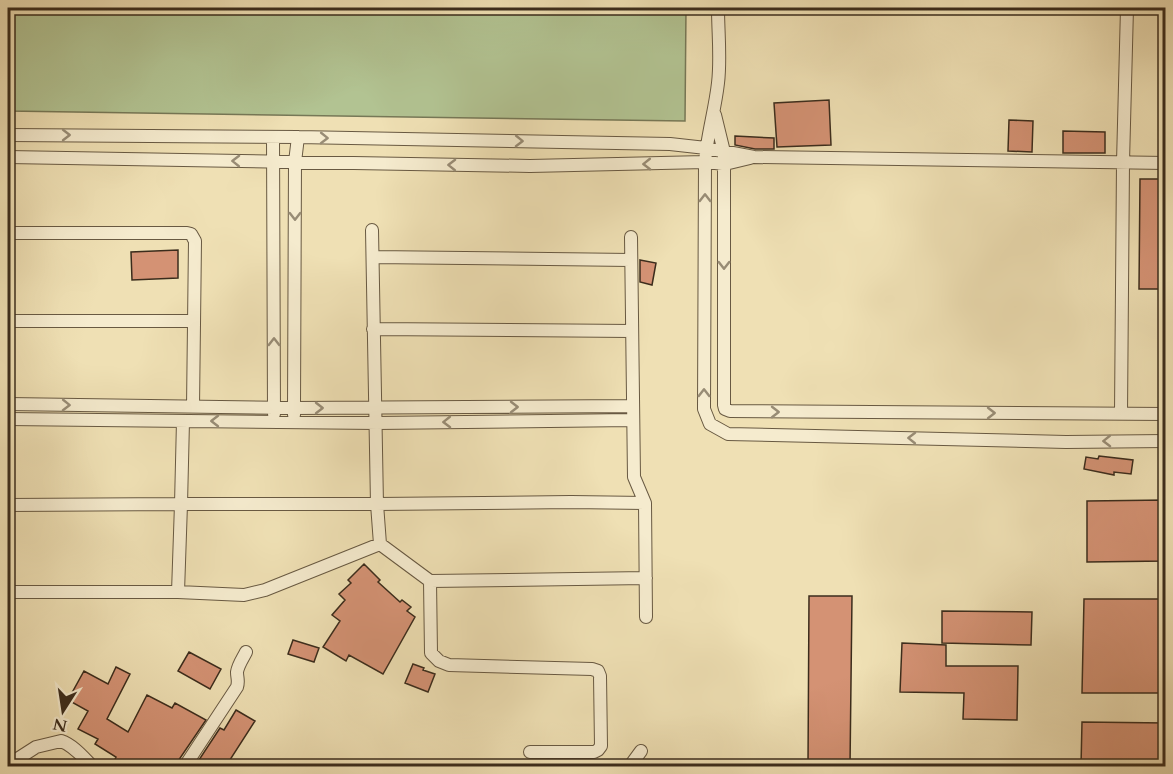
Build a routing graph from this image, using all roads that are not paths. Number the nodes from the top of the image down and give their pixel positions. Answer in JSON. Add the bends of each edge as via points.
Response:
{"nodes":[{"id":1,"x":718,"y":8,"type":"edge"},
{"id":2,"x":1127,"y":8,"type":"edge"},
{"id":3,"x":715,"y":111,"type":"junction"},
{"id":4,"x":8,"y":135,"type":"edge"},
{"id":5,"x":273,"y":137,"type":"junction"},
{"id":6,"x":298,"y":137,"type":"junction"},
{"id":7,"x":706,"y":148,"type":"junction"},
{"id":8,"x":8,"y":157,"type":"edge"},
{"id":9,"x":724,"y":158,"type":"junction"},
{"id":10,"x":273,"y":161,"type":"junction"},
{"id":11,"x":295,"y":162,"type":"junction"},
{"id":12,"x":705,"y":162,"type":"junction"},
{"id":13,"x":1123,"y":162,"type":"junction"},
{"id":14,"x":1166,"y":163,"type":"edge"},
{"id":15,"x":372,"y":230,"type":"dead end"},
{"id":16,"x":8,"y":233,"type":"edge"},
{"id":17,"x":631,"y":237,"type":"dead end"},
{"id":18,"x":374,"y":257,"type":"junction"},
{"id":19,"x":631,"y":260,"type":"junction"},
{"id":20,"x":8,"y":321,"type":"edge"},
{"id":21,"x":194,"y":321,"type":"junction"},
{"id":22,"x":373,"y":329,"type":"junction"},
{"id":23,"x":632,"y":331,"type":"junction"},
{"id":24,"x":8,"y":404,"type":"edge"},
{"id":25,"x":633,"y":406,"type":"junction"},
{"id":26,"x":193,"y":407,"type":"junction"},
{"id":27,"x":375,"y":407,"type":"junction"},
{"id":28,"x":294,"y":408,"type":"junction"},
{"id":29,"x":725,"y":409,"type":"junction"},
{"id":30,"x":1121,"y":414,"type":"junction"},
{"id":31,"x":1166,"y":414,"type":"edge"},
{"id":32,"x":274,"y":415,"type":"junction"},
{"id":33,"x":8,"y":419,"type":"edge"},
{"id":34,"x":632,"y":420,"type":"junction"},
{"id":35,"x":183,"y":421,"type":"junction"},
{"id":36,"x":293,"y":422,"type":"junction"},
{"id":37,"x":377,"y":423,"type":"junction"},
{"id":38,"x":715,"y":427,"type":"junction"},
{"id":39,"x":1166,"y":441,"type":"edge"},
{"id":40,"x":645,"y":502,"type":"junction"},
{"id":41,"x":181,"y":504,"type":"junction"},
{"id":42,"x":377,"y":504,"type":"junction"},
{"id":43,"x":8,"y":505,"type":"edge"},
{"id":44,"x":380,"y":544,"type":"junction"},
{"id":45,"x":646,"y":578,"type":"junction"},
{"id":46,"x":430,"y":581,"type":"junction"},
{"id":47,"x":8,"y":590,"type":"edge"},
{"id":48,"x":178,"y":592,"type":"junction"},
{"id":49,"x":646,"y":617,"type":"dead end"},
{"id":50,"x":246,"y":652,"type":"dead end"},
{"id":51,"x":641,"y":751,"type":"dead end"},
{"id":52,"x":530,"y":752,"type":"dead end"},
{"id":53,"x":8,"y":765,"type":"edge"},
{"id":54,"x":92,"y":766,"type":"edge"},
{"id":55,"x":185,"y":766,"type":"edge"},
{"id":56,"x":630,"y":766,"type":"edge"}],
"edges":[{"from":1,"to":3,"type":"street","via":[[719,80]]},
{"from":2,"to":13,"type":"street"},
{"from":3,"to":7,"type":"street"},
{"from":3,"to":9,"type":"street"},
{"from":4,"to":5,"type":"street","one_way":true},
{"from":5,"to":6,"type":"street"},
{"from":5,"to":10,"type":"street"},
{"from":6,"to":7,"type":"street","one_way":true},
{"from":6,"to":11,"type":"street"},
{"from":7,"to":9,"type":"street"},
{"from":7,"to":12,"type":"street"},
{"from":10,"to":8,"type":"street","one_way":true},
{"from":9,"to":12,"type":"street"},
{"from":9,"to":13,"type":"street"},
{"from":9,"to":29,"type":"street","one_way":true},
{"from":10,"to":11,"type":"street"},
{"from":32,"to":10,"type":"street","one_way":true},
{"from":12,"to":11,"type":"street","one_way":true,"via":[[530,166]]},
{"from":11,"to":28,"type":"street","one_way":true},
{"from":38,"to":12,"type":"street","one_way":true,"via":[[704,409]]},
{"from":13,"to":14,"type":"street"},
{"from":13,"to":30,"type":"street"},
{"from":15,"to":18,"type":"street"},
{"from":16,"to":21,"type":"street","via":[[192,234]]},
{"from":17,"to":19,"type":"street"},
{"from":18,"to":19,"type":"street"},
{"from":18,"to":22,"type":"street"},
{"from":19,"to":23,"type":"street"},
{"from":20,"to":21,"type":"street"},
{"from":21,"to":26,"type":"street"},
{"from":22,"to":23,"type":"street"},
{"from":22,"to":27,"type":"street"},
{"from":23,"to":25,"type":"street"},
{"from":24,"to":26,"type":"street","one_way":true},
{"from":27,"to":25,"type":"street","one_way":true},
{"from":25,"to":34,"type":"street"},
{"from":26,"to":32,"type":"street"},
{"from":28,"to":27,"type":"street","one_way":true},
{"from":27,"to":37,"type":"street"},
{"from":28,"to":32,"type":"street"},
{"from":28,"to":36,"type":"street"},
{"from":29,"to":30,"type":"street","one_way":true},
{"from":29,"to":38,"type":"street"},
{"from":30,"to":31,"type":"street"},
{"from":32,"to":35,"type":"street","one_way":true},
{"from":32,"to":36,"type":"street"},
{"from":33,"to":35,"type":"street"},
{"from":34,"to":37,"type":"street","one_way":true},
{"from":34,"to":40,"type":"street","via":[[634,477]]},
{"from":35,"to":41,"type":"street"},
{"from":36,"to":37,"type":"street"},
{"from":37,"to":42,"type":"street"},
{"from":39,"to":38,"type":"street","one_way":true,"via":[[728,434]]},
{"from":40,"to":42,"type":"street"},
{"from":40,"to":45,"type":"street"},
{"from":41,"to":42,"type":"street"},
{"from":41,"to":43,"type":"street"},
{"from":41,"to":48,"type":"street"},
{"from":42,"to":44,"type":"street"},
{"from":44,"to":46,"type":"street"},
{"from":44,"to":48,"type":"street","via":[[265,590],[244,594]]},
{"from":45,"to":46,"type":"street"},
{"from":45,"to":49,"type":"street"},
{"from":46,"to":52,"type":"street","via":[[431,653],[439,662],[598,671],[598,750]]},
{"from":47,"to":48,"type":"street"},
{"from":50,"to":55,"type":"street","via":[[238,668],[237,687]]},
{"from":51,"to":56,"type":"street"},
{"from":53,"to":54,"type":"street","via":[[36,747],[61,741]]}]}
